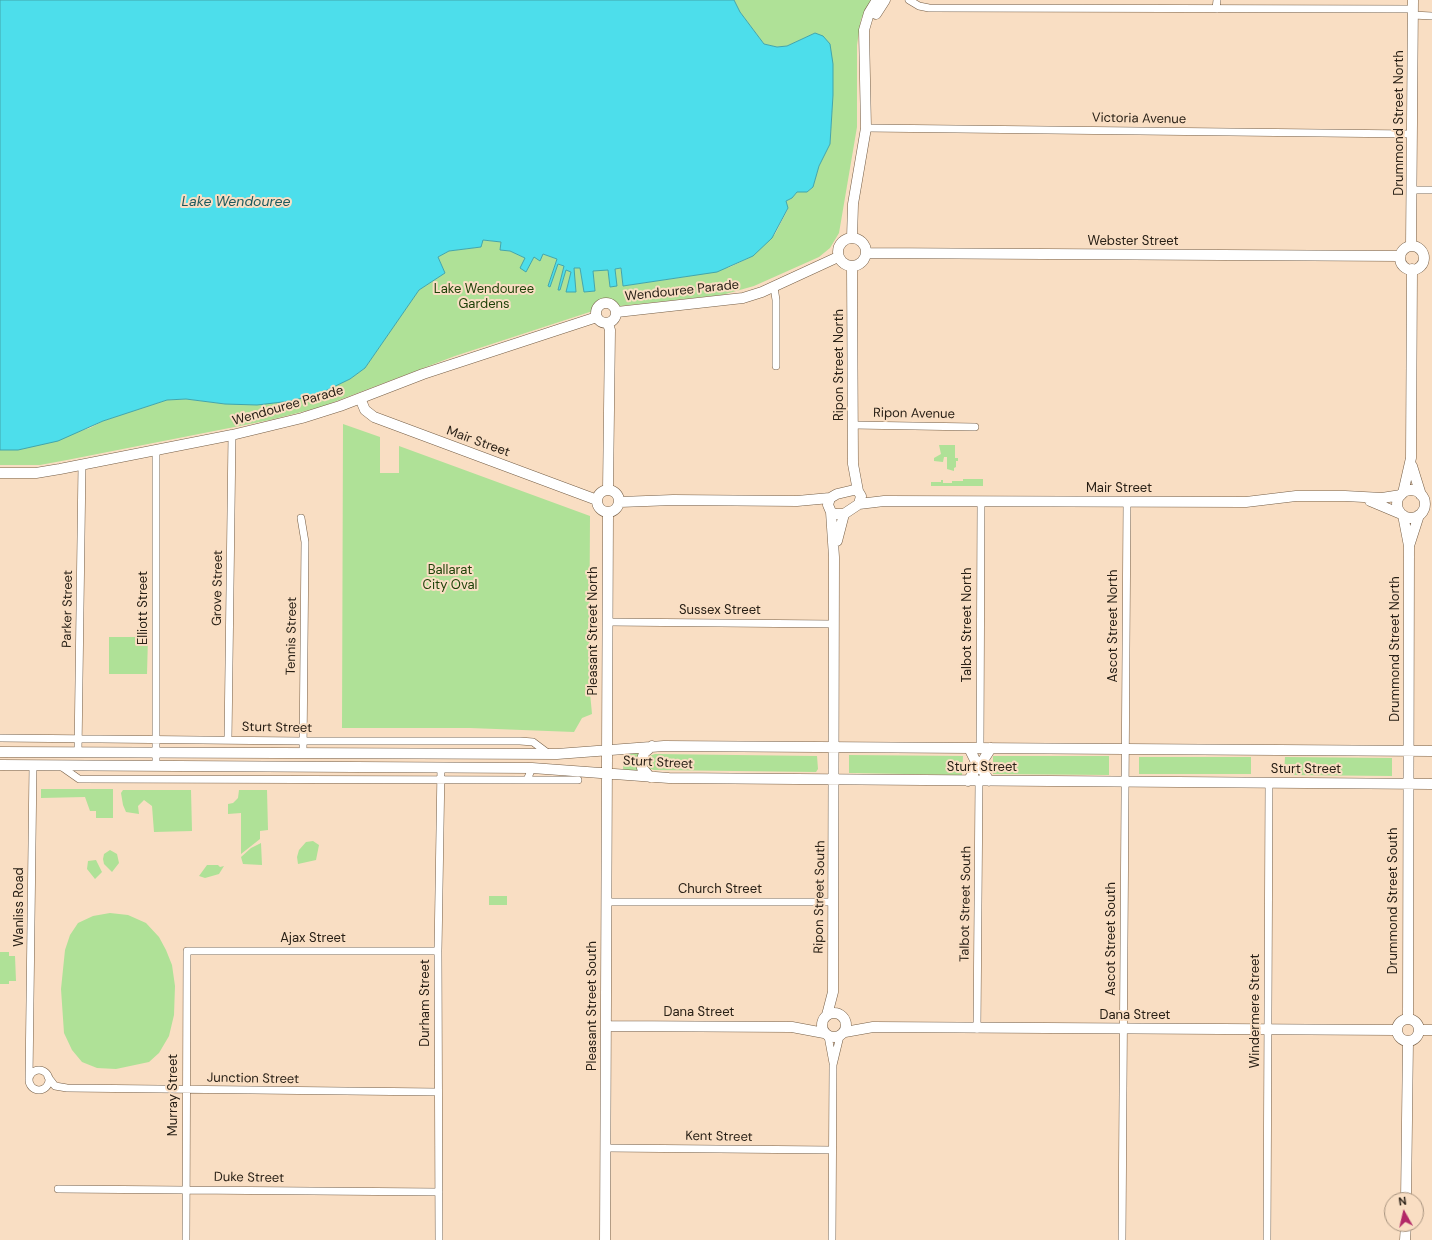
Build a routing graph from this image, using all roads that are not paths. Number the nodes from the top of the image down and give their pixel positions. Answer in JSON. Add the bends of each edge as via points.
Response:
{"nodes":[{"id":1,"x":876,"y":0,"type":"edge"},
{"id":2,"x":885,"y":0,"type":"edge"},
{"id":3,"x":909,"y":0,"type":"edge"},
{"id":4,"x":917,"y":0,"type":"edge"},
{"id":5,"x":1217,"y":0,"type":"edge"},
{"id":6,"x":1289,"y":0,"type":"edge"},
{"id":7,"x":1360,"y":0,"type":"edge"},
{"id":8,"x":929,"y":8,"type":"junction"},
{"id":9,"x":1289,"y":8,"type":"junction"},
{"id":10,"x":1413,"y":8,"type":"edge"},
{"id":11,"x":1216,"y":9,"type":"junction"},
{"id":12,"x":1360,"y":9,"type":"junction"},
{"id":13,"x":1432,"y":16,"type":"edge"},
{"id":14,"x":866,"y":48,"type":"junction"},
{"id":15,"x":866,"y":128,"type":"junction"},
{"id":16,"x":1412,"y":134,"type":"junction"},
{"id":17,"x":1412,"y":190,"type":"junction"},
{"id":18,"x":1432,"y":190,"type":"edge"},
{"id":19,"x":852,"y":238,"type":"junction"},
{"id":20,"x":1411,"y":246,"type":"junction"},
{"id":21,"x":866,"y":253,"type":"junction"},
{"id":22,"x":1400,"y":256,"type":"junction"},
{"id":23,"x":1428,"y":256,"type":"edge"},
{"id":24,"x":838,"y":257,"type":"junction"},
{"id":25,"x":852,"y":266,"type":"junction"},
{"id":26,"x":1412,"y":269,"type":"junction"},
{"id":27,"x":774,"y":287,"type":"junction"},
{"id":28,"x":617,"y":312,"type":"junction"},
{"id":29,"x":597,"y":317,"type":"junction"},
{"id":30,"x":608,"y":324,"type":"junction"},
{"id":31,"x":776,"y":366,"type":"dead end"},
{"id":32,"x":360,"y":398,"type":"junction"},
{"id":33,"x":853,"y":425,"type":"junction"},
{"id":34,"x":975,"y":427,"type":"dead end"},
{"id":35,"x":232,"y":435,"type":"junction"},
{"id":36,"x":156,"y":450,"type":"junction"},
{"id":37,"x":1411,"y":458,"type":"junction"},
{"id":38,"x":853,"y":464,"type":"junction"},
{"id":39,"x":82,"y":465,"type":"junction"},
{"id":40,"x":0,"y":473,"type":"edge"},
{"id":41,"x":608,"y":490,"type":"junction"},
{"id":42,"x":847,"y":491,"type":"junction"},
{"id":43,"x":859,"y":492,"type":"junction"},
{"id":44,"x":1402,"y":494,"type":"junction"},
{"id":45,"x":1353,"y":496,"type":"junction"},
{"id":46,"x":1425,"y":497,"type":"edge"},
{"id":47,"x":830,"y":498,"type":"junction"},
{"id":48,"x":597,"y":500,"type":"junction"},
{"id":49,"x":797,"y":501,"type":"junction"},
{"id":50,"x":884,"y":501,"type":"junction"},
{"id":51,"x":620,"y":502,"type":"junction"},
{"id":52,"x":981,"y":502,"type":"junction"},
{"id":53,"x":1127,"y":502,"type":"junction"},
{"id":54,"x":859,"y":504,"type":"junction"},
{"id":55,"x":830,"y":510,"type":"junction"},
{"id":56,"x":1432,"y":510,"type":"edge"},
{"id":57,"x":608,"y":513,"type":"junction"},
{"id":58,"x":844,"y":514,"type":"junction"},
{"id":59,"x":1402,"y":514,"type":"junction"},
{"id":60,"x":1420,"y":514,"type":"junction"},
{"id":61,"x":301,"y":518,"type":"dead end"},
{"id":62,"x":1409,"y":546,"type":"junction"},
{"id":63,"x":834,"y":557,"type":"junction"},
{"id":64,"x":607,"y":622,"type":"junction"},
{"id":65,"x":833,"y":624,"type":"junction"},
{"id":66,"x":0,"y":738,"type":"edge"},
{"id":67,"x":78,"y":739,"type":"junction"},
{"id":68,"x":156,"y":739,"type":"junction"},
{"id":69,"x":228,"y":740,"type":"junction"},
{"id":70,"x":302,"y":741,"type":"junction"},
{"id":71,"x":652,"y":746,"type":"junction"},
{"id":72,"x":833,"y":747,"type":"junction"},
{"id":73,"x":974,"y":748,"type":"junction"},
{"id":74,"x":991,"y":748,"type":"junction"},
{"id":75,"x":1125,"y":749,"type":"junction"},
{"id":76,"x":607,"y":750,"type":"junction"},
{"id":77,"x":1408,"y":751,"type":"junction"},
{"id":78,"x":1432,"y":751,"type":"edge"},
{"id":79,"x":0,"y":752,"type":"edge"},
{"id":80,"x":78,"y":752,"type":"junction"},
{"id":81,"x":156,"y":753,"type":"junction"},
{"id":82,"x":303,"y":754,"type":"junction"},
{"id":83,"x":550,"y":754,"type":"junction"},
{"id":84,"x":33,"y":765,"type":"junction"},
{"id":85,"x":59,"y":765,"type":"junction"},
{"id":86,"x":2,"y":766,"type":"edge"},
{"id":87,"x":156,"y":766,"type":"junction"},
{"id":88,"x":441,"y":767,"type":"junction"},
{"id":89,"x":532,"y":768,"type":"junction"},
{"id":90,"x":607,"y":773,"type":"junction"},
{"id":91,"x":650,"y":778,"type":"junction"},
{"id":92,"x":833,"y":779,"type":"junction"},
{"id":93,"x":441,"y":780,"type":"junction"},
{"id":94,"x":527,"y":780,"type":"junction"},
{"id":95,"x":578,"y":780,"type":"dead end"},
{"id":96,"x":968,"y":781,"type":"junction"},
{"id":97,"x":984,"y":781,"type":"junction"},
{"id":98,"x":1125,"y":782,"type":"junction"},
{"id":99,"x":1269,"y":782,"type":"junction"},
{"id":100,"x":1408,"y":783,"type":"junction"},
{"id":101,"x":1432,"y":784,"type":"edge"},
{"id":102,"x":606,"y":902,"type":"junction"},
{"id":103,"x":833,"y":902,"type":"junction"},
{"id":104,"x":187,"y":951,"type":"joint"},
{"id":105,"x":438,"y":951,"type":"junction"},
{"id":106,"x":833,"y":992,"type":"junction"},
{"id":107,"x":825,"y":1018,"type":"junction"},
{"id":108,"x":843,"y":1018,"type":"junction"},
{"id":109,"x":1408,"y":1018,"type":"junction"},
{"id":110,"x":606,"y":1026,"type":"junction"},
{"id":111,"x":792,"y":1027,"type":"junction"},
{"id":112,"x":873,"y":1027,"type":"junction"},
{"id":113,"x":978,"y":1028,"type":"junction"},
{"id":114,"x":1124,"y":1029,"type":"junction"},
{"id":115,"x":1268,"y":1030,"type":"junction"},
{"id":116,"x":1396,"y":1030,"type":"junction"},
{"id":117,"x":1420,"y":1030,"type":"junction"},
{"id":118,"x":1432,"y":1030,"type":"edge"},
{"id":119,"x":826,"y":1034,"type":"junction"},
{"id":120,"x":843,"y":1034,"type":"junction"},
{"id":121,"x":1408,"y":1041,"type":"junction"},
{"id":122,"x":30,"y":1050,"type":"junction"},
{"id":123,"x":833,"y":1065,"type":"junction"},
{"id":124,"x":46,"y":1074,"type":"junction"},
{"id":125,"x":29,"y":1079,"type":"junction"},
{"id":126,"x":68,"y":1088,"type":"junction"},
{"id":127,"x":41,"y":1089,"type":"junction"},
{"id":128,"x":186,"y":1089,"type":"junction"},
{"id":129,"x":438,"y":1092,"type":"junction"},
{"id":130,"x":605,"y":1148,"type":"junction"},
{"id":131,"x":832,"y":1150,"type":"junction"},
{"id":132,"x":58,"y":1189,"type":"dead end"},
{"id":133,"x":186,"y":1189,"type":"junction"},
{"id":134,"x":439,"y":1192,"type":"junction"},
{"id":135,"x":1406,"y":1192,"type":"edge"},
{"id":136,"x":186,"y":1240,"type":"edge"},
{"id":137,"x":439,"y":1240,"type":"edge"},
{"id":138,"x":605,"y":1240,"type":"edge"},
{"id":139,"x":832,"y":1240,"type":"edge"},
{"id":140,"x":1122,"y":1240,"type":"edge"},
{"id":141,"x":1267,"y":1240,"type":"edge"}],
"edges":[{"from":1,"to":14,"type":"street","via":[[865,25]]},
{"from":2,"to":14,"type":"street","via":[[875,16]]},
{"from":3,"to":8,"type":"street"},
{"from":4,"to":8,"type":"street"},
{"from":5,"to":11,"type":"street"},
{"from":6,"to":9,"type":"street"},
{"from":7,"to":12,"type":"street"},
{"from":8,"to":11,"type":"street"},
{"from":9,"to":11,"type":"street"},
{"from":9,"to":12,"type":"street"},
{"from":10,"to":12,"type":"street"},
{"from":10,"to":13,"type":"street"},
{"from":10,"to":16,"type":"street","name":"Drummond Street North"},
{"from":14,"to":15,"type":"street"},
{"from":15,"to":16,"type":"street","name":"Victoria Avenue"},
{"from":15,"to":19,"type":"street","via":[[853,204]]},
{"from":16,"to":17,"type":"street","name":"Drummond Street North"},
{"from":17,"to":18,"type":"street"},
{"from":17,"to":20,"type":"street","name":"Drummond Street North"},
{"from":19,"to":21,"type":"street","via":[[864,244]]},
{"from":19,"to":24,"type":"street","via":[[840,245]]},
{"from":20,"to":22,"type":"street","via":[[1404,249]]},
{"from":20,"to":23,"type":"street"},
{"from":21,"to":22,"type":"street","name":"Webster Street"},
{"from":21,"to":25,"type":"street","via":[[860,263]]},
{"from":22,"to":26,"type":"street","via":[[1402,264]]},
{"from":23,"to":26,"type":"street"},
{"from":24,"to":25,"type":"street","via":[[844,264]]},
{"from":24,"to":27,"type":"street","name":"Wendouree Parade"},
{"from":25,"to":33,"type":"street","name":"Ripon Street North"},
{"from":26,"to":37,"type":"street","name":"Drummond Street North"},
{"from":27,"to":28,"type":"street","name":"Wendouree Parade","via":[[737,300]]},
{"from":27,"to":31,"type":"street"},
{"from":28,"to":29,"type":"street","via":[[610,304],[604,303],[596,310]]},
{"from":28,"to":30,"type":"street","via":[[615,320]]},
{"from":29,"to":30,"type":"street","via":[[601,322]]},
{"from":29,"to":32,"type":"street","name":"Wendouree Parade","via":[[422,374]]},
{"from":30,"to":41,"type":"street"},
{"from":32,"to":35,"type":"street","name":"Wendouree Parade","via":[[302,418]]},
{"from":32,"to":48,"type":"street","name":"Mair Street","via":[[365,410],[374,417]]},
{"from":33,"to":34,"type":"street","name":"Ripon Avenue"},
{"from":33,"to":38,"type":"street","name":"Ripon Street North"},
{"from":35,"to":36,"type":"street","name":"Wendouree Parade"},
{"from":35,"to":69,"type":"street","name":"Grove Street"},
{"from":36,"to":39,"type":"street","name":"Wendouree Parade"},
{"from":36,"to":68,"type":"street","name":"Elliott Street"},
{"from":37,"to":44,"type":"street","name":"Drummond Street North"},
{"from":37,"to":46,"type":"street","name":"Drummond Street North","via":[[1414,476]]},
{"from":38,"to":42,"type":"street","name":"Ripon Street North"},
{"from":38,"to":43,"type":"street","name":"Ripon Street North"},
{"from":39,"to":40,"type":"street","name":"Wendouree Parade","via":[[36,473]]},
{"from":39,"to":67,"type":"street","name":"Parker Street"},
{"from":41,"to":48,"type":"street","via":[[600,493]]},
{"from":41,"to":51,"type":"street","via":[[617,494]]},
{"from":42,"to":43,"type":"street"},
{"from":42,"to":47,"type":"street"},
{"from":43,"to":50,"type":"street","name":"Mair Street"},
{"from":43,"to":54,"type":"street"},
{"from":44,"to":45,"type":"street","name":"Mair Street","via":[[1382,498]]},
{"from":44,"to":46,"type":"street","via":[[1413,491]]},
{"from":44,"to":59,"type":"street","name":"Drummond Street North","via":[[1398,504]]},
{"from":45,"to":53,"type":"street","name":"Mair Street","via":[[1296,496],[1246,502]]},
{"from":45,"to":59,"type":"street","name":"Mair Street"},
{"from":46,"to":60,"type":"street","name":"Drummond Street North","via":[[1425,505]]},
{"from":47,"to":49,"type":"street"},
{"from":47,"to":55,"type":"street"},
{"from":48,"to":57,"type":"street","via":[[599,509]]},
{"from":49,"to":51,"type":"street"},
{"from":49,"to":55,"type":"street"},
{"from":50,"to":52,"type":"street","name":"Mair Street"},
{"from":50,"to":54,"type":"street","name":"Mair Street"},
{"from":51,"to":57,"type":"street","via":[[617,509]]},
{"from":52,"to":53,"type":"street","name":"Mair Street"},
{"from":52,"to":73,"type":"street","name":"Talbot Street North"},
{"from":53,"to":75,"type":"street","name":"Ascot Street North"},
{"from":54,"to":58,"type":"street"},
{"from":55,"to":58,"type":"street","via":[[835,514]]},
{"from":55,"to":63,"type":"street"},
{"from":56,"to":60,"type":"street"},
{"from":57,"to":64,"type":"street","name":"Pleasant Street North"},
{"from":58,"to":63,"type":"street"},
{"from":59,"to":60,"type":"street","via":[[1411,518]]},
{"from":59,"to":62,"type":"street","name":"Drummond Street North"},
{"from":60,"to":62,"type":"street","name":"Drummond Street North"},
{"from":61,"to":70,"type":"street","name":"Tennis Street","via":[[305,542]]},
{"from":62,"to":77,"type":"street","name":"Drummond Street North"},
{"from":63,"to":65,"type":"street"},
{"from":64,"to":65,"type":"street","name":"Sussex Street"},
{"from":64,"to":76,"type":"street","name":"Pleasant Street North"},
{"from":65,"to":72,"type":"street"},
{"from":66,"to":67,"type":"street","name":"Sturt Street"},
{"from":67,"to":68,"type":"street","name":"Sturt Street"},
{"from":67,"to":80,"type":"street","name":"Parker Street"},
{"from":68,"to":69,"type":"street","name":"Sturt Street"},
{"from":68,"to":81,"type":"street","name":"Elliott Street"},
{"from":69,"to":70,"type":"street","name":"Sturt Street"},
{"from":70,"to":82,"type":"street","name":"Tennis Street"},
{"from":70,"to":83,"type":"street","name":"Sturt Street","via":[[520,741],[534,742]]},
{"from":71,"to":72,"type":"street","name":"Sturt Street"},
{"from":71,"to":76,"type":"street","name":"Sturt Street"},
{"from":71,"to":91,"type":"street","via":[[644,753],[641,762],[642,768]]},
{"from":72,"to":73,"type":"street","name":"Sturt Street"},
{"from":72,"to":92,"type":"street","name":"Ripon Street South"},
{"from":73,"to":74,"type":"street","name":"Sturt Street"},
{"from":73,"to":96,"type":"street","via":[[976,769]]},
{"from":74,"to":75,"type":"street","name":"Sturt Street"},
{"from":74,"to":97,"type":"street","via":[[982,762]]},
{"from":75,"to":77,"type":"street","name":"Sturt Street"},
{"from":75,"to":98,"type":"street","name":"Ascot Street North"},
{"from":76,"to":83,"type":"street","name":"Sturt Street"},
{"from":76,"to":90,"type":"street","name":"Pleasant Street North"},
{"from":77,"to":78,"type":"street","name":"Sturt Street"},
{"from":77,"to":100,"type":"street","name":"Drummond Street North"},
{"from":79,"to":80,"type":"street","name":"Sturt Street"},
{"from":80,"to":81,"type":"street","name":"Sturt Street"},
{"from":81,"to":82,"type":"street","name":"Sturt Street"},
{"from":81,"to":87,"type":"street","name":"Elliott Street"},
{"from":82,"to":83,"type":"street","name":"Sturt Street"},
{"from":84,"to":85,"type":"street","name":"Sturt Street"},
{"from":84,"to":86,"type":"street","name":"Sturt Street"},
{"from":84,"to":122,"type":"street","name":"Wanliss Road"},
{"from":85,"to":87,"type":"street","name":"Sturt Street"},
{"from":85,"to":93,"type":"street","via":[[79,779]]},
{"from":87,"to":88,"type":"street","name":"Sturt Street"},
{"from":88,"to":89,"type":"street","name":"Sturt Street"},
{"from":88,"to":93,"type":"street","name":"Durham Street"},
{"from":89,"to":90,"type":"street","name":"Sturt Street"},
{"from":89,"to":94,"type":"street"},
{"from":90,"to":91,"type":"street","name":"Sturt Street"},
{"from":90,"to":102,"type":"street","name":"Pleasant Street South"},
{"from":91,"to":92,"type":"street","name":"Sturt Street"},
{"from":92,"to":96,"type":"street","name":"Sturt Street"},
{"from":92,"to":103,"type":"street","name":"Ripon Street South"},
{"from":93,"to":94,"type":"street"},
{"from":93,"to":105,"type":"street","name":"Durham Street"},
{"from":94,"to":95,"type":"street"},
{"from":96,"to":97,"type":"street","name":"Sturt Street"},
{"from":97,"to":98,"type":"street","name":"Sturt Street"},
{"from":97,"to":113,"type":"street","name":"Talbot Street South"},
{"from":98,"to":99,"type":"street","name":"Sturt Street"},
{"from":98,"to":114,"type":"street","name":"Ascot Street South"},
{"from":99,"to":100,"type":"street","name":"Sturt Street"},
{"from":99,"to":115,"type":"street","name":"Windermere Street"},
{"from":100,"to":101,"type":"street","name":"Sturt Street"},
{"from":100,"to":109,"type":"street","name":"Drummond Street South"},
{"from":102,"to":103,"type":"street","name":"Church Street"},
{"from":102,"to":110,"type":"street","name":"Pleasant Street South"},
{"from":103,"to":106,"type":"street","name":"Ripon Street South"},
{"from":104,"to":105,"type":"street","name":"Ajax Street"},
{"from":104,"to":128,"type":"street","name":"Murray Street"},
{"from":105,"to":129,"type":"street","name":"Durham Street"},
{"from":106,"to":107,"type":"street","name":"Ripon Street South"},
{"from":106,"to":108,"type":"street"},
{"from":107,"to":108,"type":"street","via":[[834,1013]]},
{"from":107,"to":111,"type":"street","name":"Dana Street"},
{"from":107,"to":119,"type":"street","via":[[822,1027]]},
{"from":108,"to":112,"type":"street","name":"Dana Street"},
{"from":108,"to":120,"type":"street","via":[[847,1026]]},
{"from":109,"to":116,"type":"street","via":[[1400,1022]]},
{"from":109,"to":117,"type":"street","via":[[1415,1020]]},
{"from":110,"to":111,"type":"street","name":"Dana Street"},
{"from":110,"to":130,"type":"street","name":"Pleasant Street South"},
{"from":111,"to":119,"type":"street","name":"Dana Street"},
{"from":112,"to":113,"type":"street","name":"Dana Street"},
{"from":112,"to":120,"type":"street","name":"Dana Street"},
{"from":113,"to":114,"type":"street","name":"Dana Street"},
{"from":114,"to":115,"type":"street","name":"Dana Street"},
{"from":114,"to":140,"type":"street","name":"Ascot Street South"},
{"from":115,"to":116,"type":"street","name":"Dana Street"},
{"from":115,"to":141,"type":"street","name":"Windermere Street"},
{"from":116,"to":121,"type":"street","via":[[1400,1038]]},
{"from":117,"to":118,"type":"street"},
{"from":117,"to":121,"type":"street","via":[[1417,1037]]},
{"from":119,"to":120,"type":"street","via":[[834,1038]]},
{"from":119,"to":123,"type":"street"},
{"from":120,"to":123,"type":"street"},
{"from":121,"to":135,"type":"street"},
{"from":122,"to":124,"type":"street","name":"Wanliss Road","via":[[33,1062]]},
{"from":122,"to":125,"type":"street","name":"Wanliss Road"},
{"from":123,"to":131,"type":"street"},
{"from":124,"to":125,"type":"street","via":[[35,1071]]},
{"from":124,"to":126,"type":"street","name":"Junction Street","via":[[55,1086]]},
{"from":124,"to":127,"type":"street","via":[[47,1085]]},
{"from":125,"to":127,"type":"street","via":[[32,1087]]},
{"from":126,"to":127,"type":"street","name":"Junction Street"},
{"from":126,"to":128,"type":"street","name":"Junction Street"},
{"from":128,"to":129,"type":"street","name":"Junction Street"},
{"from":128,"to":133,"type":"street","name":"Murray Street"},
{"from":129,"to":134,"type":"street","name":"Durham Street"},
{"from":130,"to":131,"type":"street","name":"Kent Street"},
{"from":130,"to":138,"type":"street","name":"Pleasant Street South"},
{"from":131,"to":139,"type":"street"},
{"from":132,"to":133,"type":"street","name":"Duke Street"},
{"from":133,"to":134,"type":"street","name":"Duke Street"},
{"from":133,"to":136,"type":"street","name":"Murray Street"},
{"from":134,"to":137,"type":"street","name":"Durham Street"}]}
